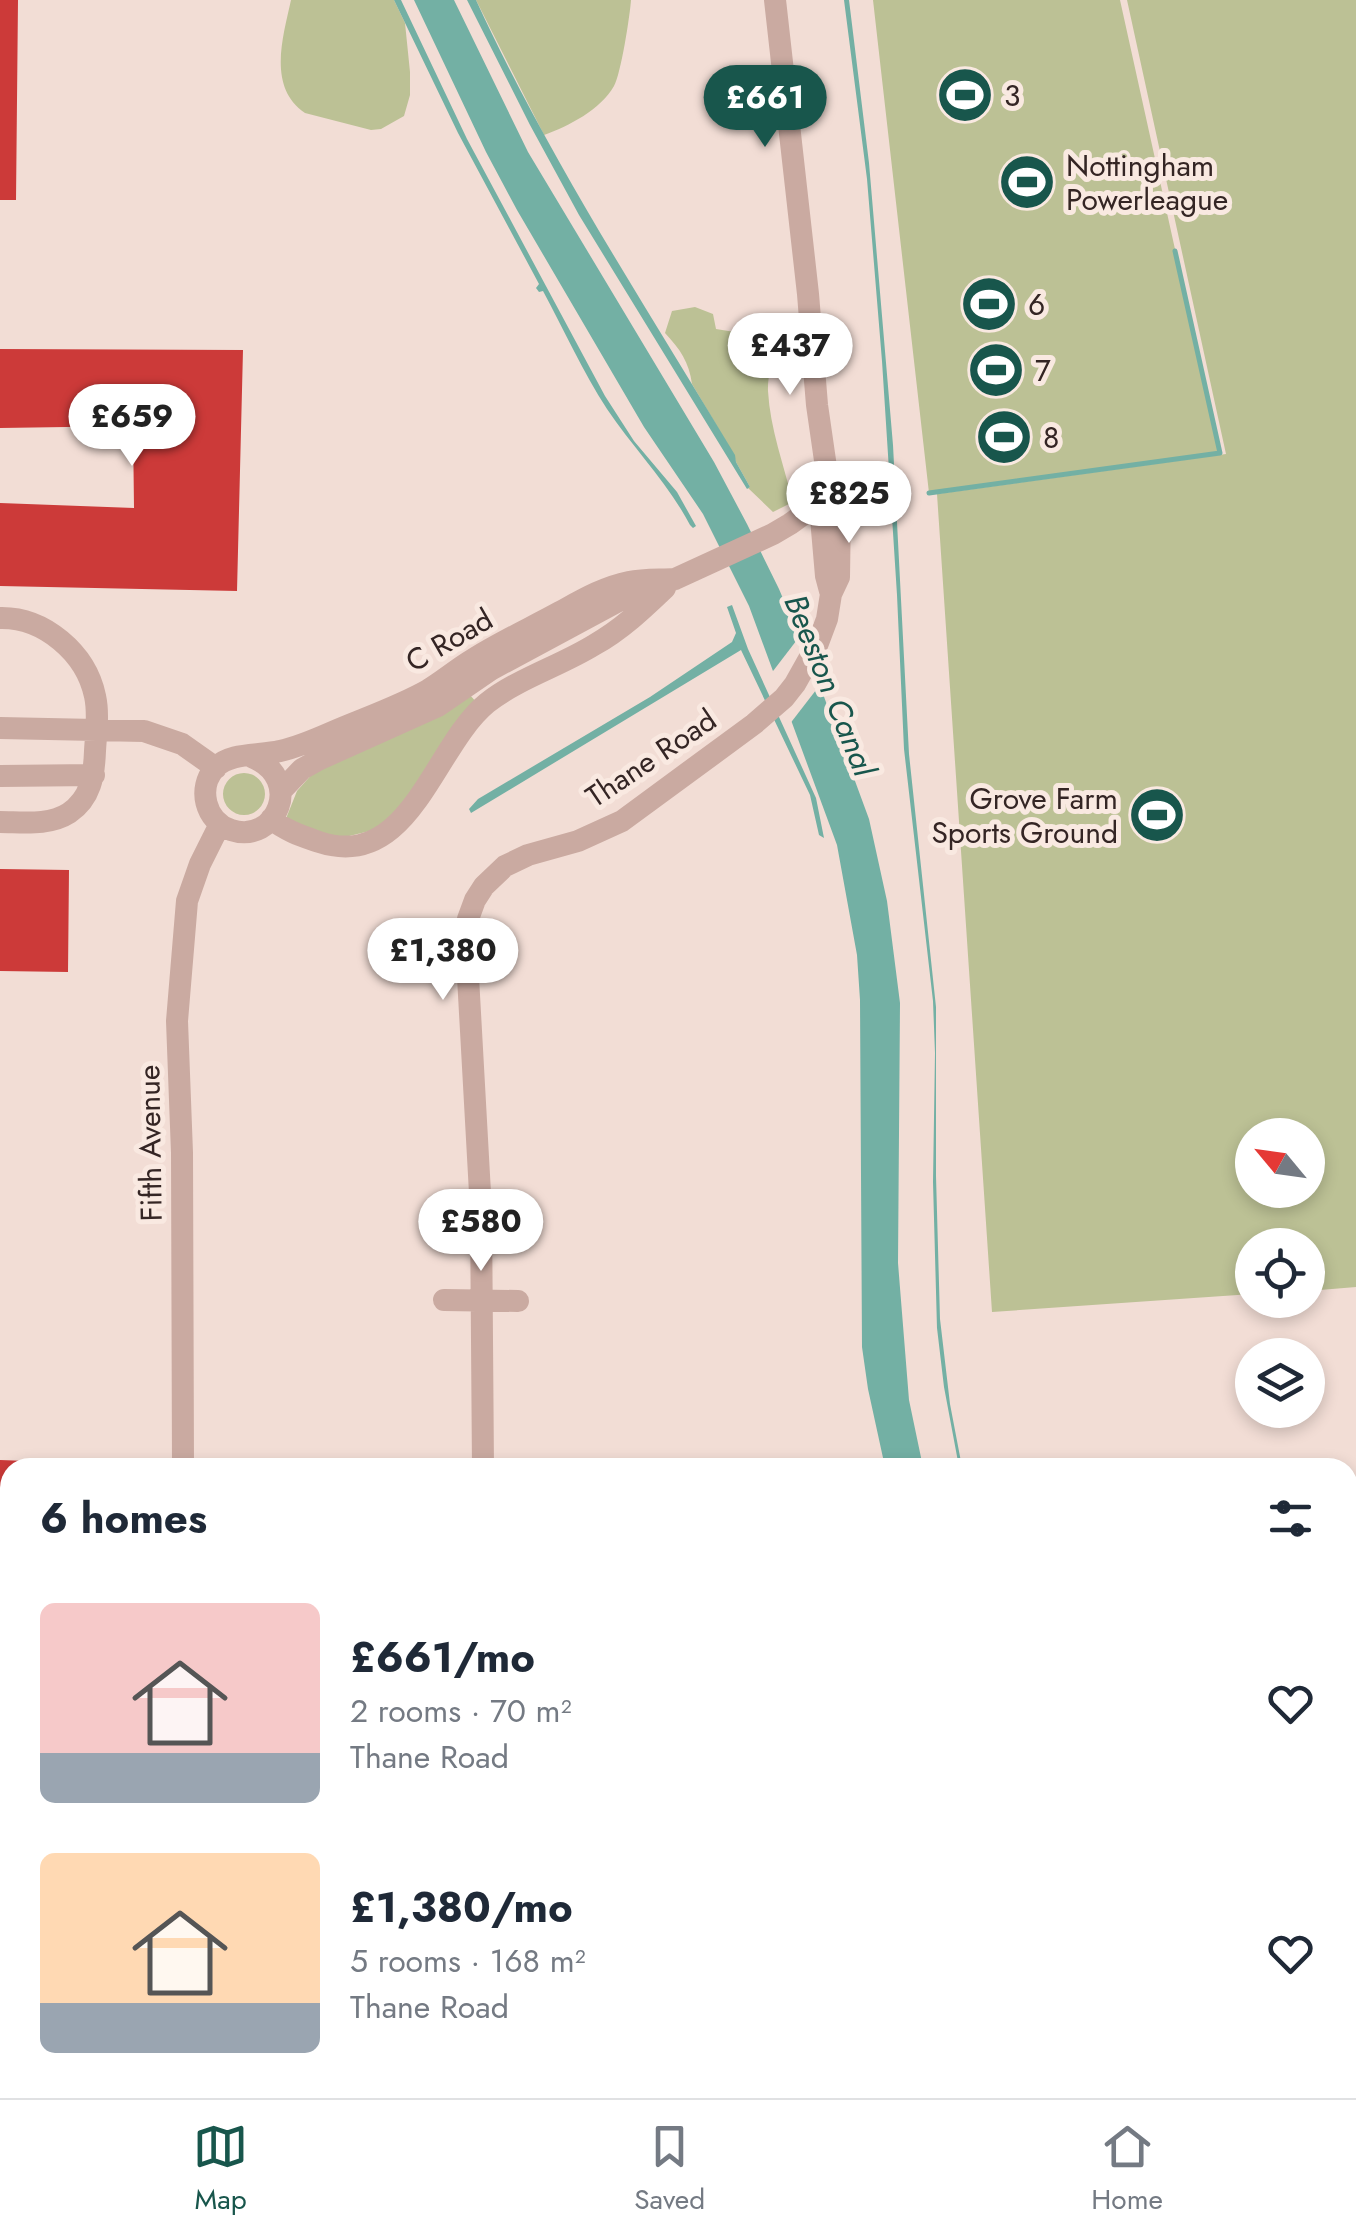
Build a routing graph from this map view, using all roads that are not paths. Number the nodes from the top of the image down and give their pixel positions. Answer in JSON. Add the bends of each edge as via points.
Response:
{"nodes":[{"id":1,"x":775,"y":0,"type":"edge"},
{"id":2,"x":830,"y":495,"type":"junction"},
{"id":3,"x":675,"y":579,"type":"junction"},
{"id":4,"x":0,"y":618,"type":"edge"},
{"id":5,"x":492,"y":669,"type":"junction"},
{"id":6,"x":482,"y":708,"type":"junction"},
{"id":7,"x":0,"y":728,"type":"edge"},
{"id":8,"x":96,"y":730,"type":"junction"},
{"id":9,"x":252,"y":757,"type":"junction"},
{"id":10,"x":216,"y":768,"type":"junction"},
{"id":11,"x":94,"y":775,"type":"junction"},
{"id":12,"x":0,"y":776,"type":"edge"},
{"id":13,"x":281,"y":790,"type":"junction"},
{"id":14,"x":272,"y":819,"type":"junction"},
{"id":15,"x":0,"y":822,"type":"edge"},
{"id":16,"x":220,"y":824,"type":"junction"},
{"id":17,"x":444,"y":1300,"type":"dead end"},
{"id":18,"x":482,"y":1300,"type":"junction"},
{"id":19,"x":518,"y":1300,"type":"dead end"},
{"id":20,"x":182,"y":1458,"type":"edge"},
{"id":21,"x":483,"y":1458,"type":"edge"}],
"edges":[{"from":1,"to":2,"type":"street","name":"Thane Road"},
{"from":2,"to":3,"type":"street","name":"C Road","via":[[773,534]]},
{"from":2,"to":18,"type":"street","name":"Thane Road","via":[[820,518],[831,594],[826,619],[813,655],[784,698],[622,820],[504,866],[475,900],[466,941]]},
{"from":3,"to":5,"type":"street","name":"C Road","via":[[624,598]]},
{"from":3,"to":6,"type":"street","name":"C Road","via":[[596,644]]},
{"from":3,"to":9,"type":"street","name":"C Road","via":[[630,582],[587,597],[427,690],[311,742]]},
{"from":4,"to":8,"type":"street","via":[[40,626],[77,658],[96,697]]},
{"from":5,"to":6,"type":"street","name":"C Road"},
{"from":5,"to":13,"type":"street","name":"C Road","via":[[438,706],[311,764]]},
{"from":6,"to":14,"type":"street","name":"C Road","via":[[404,818],[375,840],[328,844]]},
{"from":7,"to":8,"type":"street"},
{"from":8,"to":10,"type":"street","via":[[156,734]]},
{"from":8,"to":11,"type":"street"},
{"from":9,"to":10,"type":"street","name":"C Road"},
{"from":9,"to":13,"type":"street","via":[[272,770]]},
{"from":10,"to":16,"type":"street","via":[[205,790]]},
{"from":11,"to":12,"type":"street"},
{"from":11,"to":15,"type":"street","via":[[66,815]]},
{"from":13,"to":14,"type":"street"},
{"from":14,"to":16,"type":"street","via":[[252,831]]},
{"from":16,"to":20,"type":"street","name":"Fifth Avenue","via":[[187,900],[177,1022]]},
{"from":17,"to":18,"type":"street"},
{"from":18,"to":19,"type":"street"},
{"from":18,"to":21,"type":"street","name":"Thane Road"}]}
